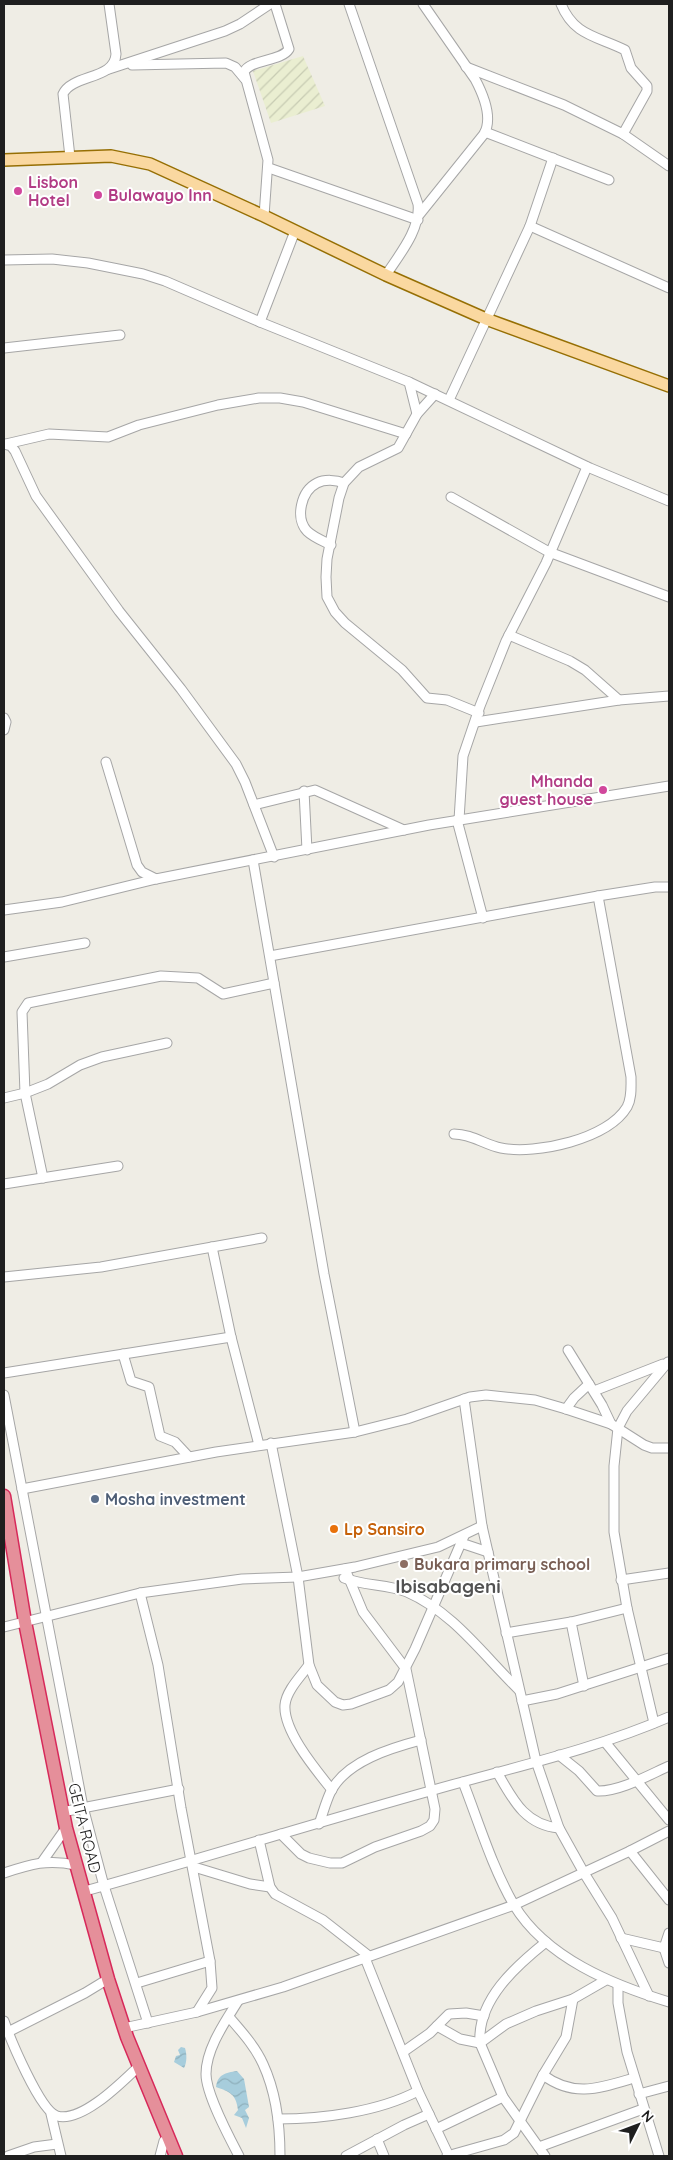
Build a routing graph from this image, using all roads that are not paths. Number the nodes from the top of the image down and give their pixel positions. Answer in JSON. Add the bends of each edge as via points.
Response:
{"nodes":[{"id":1,"x":109,"y":4,"type":"edge"},
{"id":2,"x":270,"y":4,"type":"edge"},
{"id":3,"x":275,"y":4,"type":"edge"},
{"id":4,"x":349,"y":4,"type":"edge"},
{"id":5,"x":423,"y":4,"type":"edge"},
{"id":6,"x":561,"y":4,"type":"edge"},
{"id":7,"x":122,"y":65,"type":"junction"},
{"id":8,"x":466,"y":67,"type":"junction"},
{"id":9,"x":103,"y":71,"type":"junction"},
{"id":10,"x":247,"y":82,"type":"junction"},
{"id":11,"x":485,"y":132,"type":"junction"},
{"id":12,"x":623,"y":134,"type":"junction"},
{"id":13,"x":70,"y":157,"type":"junction"},
{"id":14,"x":553,"y":158,"type":"junction"},
{"id":15,"x":4,"y":160,"type":"edge"},
{"id":16,"x":669,"y":166,"type":"edge"},
{"id":17,"x":269,"y":168,"type":"junction"},
{"id":18,"x":609,"y":180,"type":"dead end"},
{"id":19,"x":264,"y":216,"type":"junction"},
{"id":20,"x":418,"y":217,"type":"junction"},
{"id":21,"x":530,"y":226,"type":"junction"},
{"id":22,"x":295,"y":231,"type":"junction"},
{"id":23,"x":4,"y":260,"type":"edge"},
{"id":24,"x":386,"y":275,"type":"junction"},
{"id":25,"x":669,"y":288,"type":"edge"},
{"id":26,"x":486,"y":319,"type":"junction"},
{"id":27,"x":260,"y":322,"type":"junction"},
{"id":28,"x":120,"y":335,"type":"dead end"},
{"id":29,"x":4,"y":348,"type":"edge"},
{"id":30,"x":409,"y":382,"type":"junction"},
{"id":31,"x":669,"y":386,"type":"edge"},
{"id":32,"x":435,"y":394,"type":"junction"},
{"id":33,"x":449,"y":400,"type":"junction"},
{"id":34,"x":418,"y":414,"type":"junction"},
{"id":35,"x":406,"y":434,"type":"junction"},
{"id":36,"x":5,"y":444,"type":"edge"},
{"id":37,"x":587,"y":467,"type":"junction"},
{"id":38,"x":344,"y":483,"type":"junction"},
{"id":39,"x":451,"y":497,"type":"dead end"},
{"id":40,"x":669,"y":501,"type":"edge"},
{"id":41,"x":331,"y":544,"type":"junction"},
{"id":42,"x":549,"y":552,"type":"junction"},
{"id":43,"x":669,"y":597,"type":"edge"},
{"id":44,"x":509,"y":636,"type":"junction"},
{"id":45,"x":669,"y":696,"type":"edge"},
{"id":46,"x":619,"y":700,"type":"junction"},
{"id":47,"x":477,"y":717,"type":"junction"},
{"id":48,"x":4,"y":718,"type":"edge"},
{"id":49,"x":4,"y":730,"type":"edge"},
{"id":50,"x":106,"y":762,"type":"dead end"},
{"id":51,"x":669,"y":786,"type":"edge"},
{"id":52,"x":304,"y":791,"type":"junction"},
{"id":53,"x":254,"y":805,"type":"junction"},
{"id":54,"x":458,"y":820,"type":"junction"},
{"id":55,"x":404,"y":830,"type":"junction"},
{"id":56,"x":307,"y":850,"type":"junction"},
{"id":57,"x":274,"y":857,"type":"junction"},
{"id":58,"x":253,"y":860,"type":"junction"},
{"id":59,"x":156,"y":879,"type":"junction"},
{"id":60,"x":669,"y":888,"type":"edge"},
{"id":61,"x":598,"y":896,"type":"junction"},
{"id":62,"x":4,"y":910,"type":"edge"},
{"id":63,"x":483,"y":918,"type":"junction"},
{"id":64,"x":85,"y":942,"type":"dead end"},
{"id":65,"x":270,"y":956,"type":"junction"},
{"id":66,"x":4,"y":957,"type":"edge"},
{"id":67,"x":274,"y":983,"type":"junction"},
{"id":68,"x":167,"y":1043,"type":"dead end"},
{"id":69,"x":25,"y":1093,"type":"junction"},
{"id":70,"x":4,"y":1098,"type":"edge"},
{"id":71,"x":454,"y":1134,"type":"dead end"},
{"id":72,"x":118,"y":1166,"type":"dead end"},
{"id":73,"x":43,"y":1178,"type":"junction"},
{"id":74,"x":4,"y":1184,"type":"edge"},
{"id":75,"x":262,"y":1238,"type":"dead end"},
{"id":76,"x":212,"y":1247,"type":"junction"},
{"id":77,"x":4,"y":1278,"type":"edge"},
{"id":78,"x":230,"y":1337,"type":"junction"},
{"id":79,"x":568,"y":1350,"type":"dead end"},
{"id":80,"x":123,"y":1354,"type":"junction"},
{"id":81,"x":668,"y":1361,"type":"edge"},
{"id":82,"x":4,"y":1373,"type":"edge"},
{"id":83,"x":591,"y":1388,"type":"junction"},
{"id":84,"x":4,"y":1395,"type":"edge"},
{"id":85,"x":464,"y":1399,"type":"junction"},
{"id":86,"x":566,"y":1409,"type":"junction"},
{"id":87,"x":615,"y":1426,"type":"junction"},
{"id":88,"x":355,"y":1432,"type":"junction"},
{"id":89,"x":271,"y":1443,"type":"junction"},
{"id":90,"x":260,"y":1445,"type":"junction"},
{"id":91,"x":669,"y":1448,"type":"edge"},
{"id":92,"x":189,"y":1457,"type":"junction"},
{"id":93,"x":22,"y":1489,"type":"junction"},
{"id":94,"x":4,"y":1496,"type":"edge"},
{"id":95,"x":482,"y":1526,"type":"junction"},
{"id":96,"x":463,"y":1540,"type":"junction"},
{"id":97,"x":488,"y":1552,"type":"junction"},
{"id":98,"x":345,"y":1569,"type":"junction"},
{"id":99,"x":330,"y":1572,"type":"junction"},
{"id":100,"x":669,"y":1573,"type":"edge"},
{"id":101,"x":298,"y":1577,"type":"junction"},
{"id":102,"x":348,"y":1579,"type":"junction"},
{"id":103,"x":622,"y":1580,"type":"junction"},
{"id":104,"x":140,"y":1593,"type":"junction"},
{"id":105,"x":434,"y":1607,"type":"junction"},
{"id":106,"x":627,"y":1608,"type":"junction"},
{"id":107,"x":47,"y":1616,"type":"junction"},
{"id":108,"x":25,"y":1622,"type":"junction"},
{"id":109,"x":571,"y":1622,"type":"junction"},
{"id":110,"x":4,"y":1627,"type":"edge"},
{"id":111,"x":506,"y":1633,"type":"junction"},
{"id":112,"x":669,"y":1658,"type":"edge"},
{"id":113,"x":309,"y":1665,"type":"junction"},
{"id":114,"x":641,"y":1667,"type":"junction"},
{"id":115,"x":406,"y":1669,"type":"junction"},
{"id":116,"x":584,"y":1686,"type":"junction"},
{"id":117,"x":519,"y":1690,"type":"junction"},
{"id":118,"x":522,"y":1701,"type":"junction"},
{"id":119,"x":669,"y":1717,"type":"edge"},
{"id":120,"x":654,"y":1723,"type":"junction"},
{"id":121,"x":421,"y":1740,"type":"junction"},
{"id":122,"x":605,"y":1742,"type":"junction"},
{"id":123,"x":559,"y":1755,"type":"junction"},
{"id":124,"x":536,"y":1761,"type":"junction"},
{"id":125,"x":669,"y":1766,"type":"edge"},
{"id":126,"x":497,"y":1772,"type":"junction"},
{"id":127,"x":636,"y":1781,"type":"junction"},
{"id":128,"x":463,"y":1782,"type":"junction"},
{"id":129,"x":178,"y":1789,"type":"junction"},
{"id":130,"x":332,"y":1790,"type":"junction"},
{"id":131,"x":431,"y":1790,"type":"junction"},
{"id":132,"x":83,"y":1807,"type":"junction"},
{"id":133,"x":62,"y":1812,"type":"junction"},
{"id":134,"x":669,"y":1820,"type":"edge"},
{"id":135,"x":319,"y":1824,"type":"junction"},
{"id":136,"x":66,"y":1828,"type":"junction"},
{"id":137,"x":560,"y":1828,"type":"junction"},
{"id":138,"x":669,"y":1831,"type":"edge"},
{"id":139,"x":282,"y":1834,"type":"junction"},
{"id":140,"x":259,"y":1840,"type":"junction"},
{"id":141,"x":630,"y":1851,"type":"junction"},
{"id":142,"x":42,"y":1862,"type":"junction"},
{"id":143,"x":193,"y":1863,"type":"junction"},
{"id":144,"x":76,"y":1865,"type":"junction"},
{"id":145,"x":4,"y":1873,"type":"edge"},
{"id":146,"x":584,"y":1873,"type":"junction"},
{"id":147,"x":104,"y":1886,"type":"junction"},
{"id":148,"x":270,"y":1887,"type":"junction"},
{"id":149,"x":85,"y":1891,"type":"junction"},
{"id":150,"x":669,"y":1900,"type":"edge"},
{"id":151,"x":514,"y":1905,"type":"junction"},
{"id":152,"x":669,"y":1933,"type":"edge"},
{"id":153,"x":621,"y":1938,"type":"junction"},
{"id":154,"x":546,"y":1942,"type":"junction"},
{"id":155,"x":664,"y":1948,"type":"junction"},
{"id":156,"x":367,"y":1957,"type":"junction"},
{"id":157,"x":210,"y":1960,"type":"junction"},
{"id":158,"x":669,"y":1963,"type":"edge"},
{"id":159,"x":108,"y":1979,"type":"junction"},
{"id":160,"x":606,"y":1980,"type":"junction"},
{"id":161,"x":137,"y":1983,"type":"junction"},
{"id":162,"x":618,"y":1985,"type":"junction"},
{"id":163,"x":649,"y":1996,"type":"junction"},
{"id":164,"x":573,"y":1999,"type":"junction"},
{"id":165,"x":238,"y":2001,"type":"junction"},
{"id":166,"x":669,"y":2002,"type":"edge"},
{"id":167,"x":197,"y":2012,"type":"junction"},
{"id":168,"x":484,"y":2016,"type":"junction"},
{"id":169,"x":228,"y":2017,"type":"junction"},
{"id":170,"x":4,"y":2020,"type":"edge"},
{"id":171,"x":148,"y":2023,"type":"junction"},
{"id":172,"x":437,"y":2026,"type":"junction"},
{"id":173,"x":124,"y":2028,"type":"junction"},
{"id":174,"x":8,"y":2032,"type":"junction"},
{"id":175,"x":399,"y":2042,"type":"junction"},
{"id":176,"x":480,"y":2043,"type":"junction"},
{"id":177,"x":411,"y":2046,"type":"junction"},
{"id":178,"x":403,"y":2052,"type":"junction"},
{"id":179,"x":137,"y":2068,"type":"junction"},
{"id":180,"x":543,"y":2075,"type":"junction"},
{"id":181,"x":634,"y":2078,"type":"junction"},
{"id":182,"x":669,"y":2086,"type":"edge"},
{"id":183,"x":418,"y":2091,"type":"junction"},
{"id":184,"x":639,"y":2094,"type":"junction"},
{"id":185,"x":503,"y":2097,"type":"junction"},
{"id":186,"x":644,"y":2109,"type":"junction"},
{"id":187,"x":51,"y":2114,"type":"junction"},
{"id":188,"x":429,"y":2114,"type":"junction"},
{"id":189,"x":278,"y":2119,"type":"junction"},
{"id":190,"x":521,"y":2122,"type":"junction"},
{"id":191,"x":436,"y":2129,"type":"junction"},
{"id":192,"x":377,"y":2139,"type":"junction"},
{"id":193,"x":164,"y":2141,"type":"junction"},
{"id":194,"x":57,"y":2144,"type":"junction"},
{"id":195,"x":539,"y":2146,"type":"junction"},
{"id":196,"x":8,"y":2156,"type":"edge"},
{"id":197,"x":61,"y":2156,"type":"edge"},
{"id":198,"x":160,"y":2156,"type":"edge"},
{"id":199,"x":170,"y":2156,"type":"edge"},
{"id":200,"x":176,"y":2156,"type":"edge"},
{"id":201,"x":239,"y":2156,"type":"edge"},
{"id":202,"x":280,"y":2156,"type":"edge"},
{"id":203,"x":346,"y":2156,"type":"edge"},
{"id":204,"x":384,"y":2156,"type":"edge"},
{"id":205,"x":448,"y":2156,"type":"edge"},
{"id":206,"x":545,"y":2156,"type":"edge"},
{"id":207,"x":659,"y":2156,"type":"edge"}],
"edges":[{"from":1,"to":9,"type":"street","via":[[116,59]]},
{"from":2,"to":7,"type":"street","via":[[225,31]]},
{"from":3,"to":10,"type":"street","via":[[289,49],[285,54],[246,69]]},
{"from":4,"to":20,"type":"street","via":[[417,196]]},
{"from":5,"to":8,"type":"street"},
{"from":6,"to":12,"type":"street","via":[[566,16],[578,29],[625,50],[631,68],[647,86]]},
{"from":7,"to":9,"type":"street"},
{"from":7,"to":10,"type":"street","via":[[226,63],[237,68]]},
{"from":8,"to":11,"type":"street","via":[[480,88],[488,121]]},
{"from":8,"to":12,"type":"street","via":[[564,106]]},
{"from":9,"to":13,"type":"street","via":[[70,86],[63,94]]},
{"from":10,"to":17,"type":"street"},
{"from":11,"to":14,"type":"street"},
{"from":11,"to":20,"type":"street"},
{"from":12,"to":16,"type":"street"},
{"from":13,"to":15,"type":"main road"},
{"from":13,"to":19,"type":"main road","via":[[111,156],[150,164]]},
{"from":14,"to":18,"type":"street"},
{"from":14,"to":21,"type":"street"},
{"from":17,"to":19,"type":"street"},
{"from":17,"to":20,"type":"street"},
{"from":19,"to":22,"type":"main road"},
{"from":20,"to":24,"type":"street"},
{"from":21,"to":25,"type":"street"},
{"from":21,"to":26,"type":"street"},
{"from":22,"to":24,"type":"main road"},
{"from":22,"to":27,"type":"street"},
{"from":23,"to":27,"type":"street","via":[[52,259],[129,271],[165,282]]},
{"from":24,"to":26,"type":"main road"},
{"from":26,"to":31,"type":"main road"},
{"from":26,"to":33,"type":"street"},
{"from":27,"to":30,"type":"street"},
{"from":28,"to":29,"type":"street"},
{"from":30,"to":32,"type":"street"},
{"from":30,"to":34,"type":"street"},
{"from":32,"to":33,"type":"street"},
{"from":32,"to":34,"type":"street"},
{"from":33,"to":37,"type":"street"},
{"from":34,"to":35,"type":"street"},
{"from":35,"to":36,"type":"street","via":[[302,402],[259,398],[138,425],[108,437],[49,434]]},
{"from":35,"to":38,"type":"street","via":[[398,448],[359,467]]},
{"from":36,"to":53,"type":"street","via":[[19,456],[36,496],[119,611],[226,750]]},
{"from":37,"to":40,"type":"street"},
{"from":37,"to":42,"type":"street"},
{"from":38,"to":41,"type":"street"},
{"from":38,"to":41,"type":"street","via":[[318,482],[308,491],[300,513],[307,531]]},
{"from":39,"to":42,"type":"street"},
{"from":41,"to":47,"type":"street","via":[[326,577],[328,597],[335,612],[402,670],[427,698],[447,700]]},
{"from":42,"to":43,"type":"street"},
{"from":42,"to":44,"type":"street"},
{"from":44,"to":46,"type":"street","via":[[570,661]]},
{"from":44,"to":47,"type":"street"},
{"from":45,"to":46,"type":"street"},
{"from":46,"to":47,"type":"street"},
{"from":47,"to":54,"type":"street","via":[[463,756]]},
{"from":48,"to":49,"type":"street"},
{"from":50,"to":59,"type":"street","via":[[137,866]]},
{"from":51,"to":54,"type":"street"},
{"from":52,"to":53,"type":"street"},
{"from":52,"to":55,"type":"street","via":[[315,790]]},
{"from":52,"to":56,"type":"street"},
{"from":53,"to":57,"type":"street"},
{"from":54,"to":55,"type":"street"},
{"from":54,"to":63,"type":"street"},
{"from":55,"to":56,"type":"street"},
{"from":56,"to":57,"type":"street"},
{"from":57,"to":58,"type":"street"},
{"from":58,"to":59,"type":"street"},
{"from":58,"to":65,"type":"street"},
{"from":59,"to":62,"type":"street","via":[[62,902]]},
{"from":60,"to":61,"type":"street","via":[[655,887]]},
{"from":61,"to":63,"type":"street"},
{"from":61,"to":71,"type":"street","via":[[631,1077],[628,1106],[608,1126],[586,1136],[540,1148],[500,1148],[477,1138]]},
{"from":63,"to":65,"type":"street"},
{"from":64,"to":66,"type":"street"},
{"from":65,"to":67,"type":"street"},
{"from":67,"to":69,"type":"street","via":[[223,994],[198,978],[157,977],[28,1003],[22,1012]]},
{"from":67,"to":88,"type":"street"},
{"from":68,"to":69,"type":"street","via":[[102,1057]]},
{"from":69,"to":70,"type":"street"},
{"from":69,"to":73,"type":"street"},
{"from":72,"to":73,"type":"street"},
{"from":73,"to":74,"type":"street"},
{"from":75,"to":76,"type":"street"},
{"from":76,"to":77,"type":"street","via":[[101,1267]]},
{"from":76,"to":78,"type":"street"},
{"from":78,"to":80,"type":"street"},
{"from":78,"to":90,"type":"street"},
{"from":79,"to":83,"type":"street"},
{"from":80,"to":82,"type":"street"},
{"from":80,"to":92,"type":"street","via":[[131,1380],[149,1387],[160,1436],[175,1442]]},
{"from":81,"to":83,"type":"street"},
{"from":81,"to":87,"type":"street"},
{"from":83,"to":86,"type":"street","via":[[574,1398]]},
{"from":83,"to":87,"type":"street"},
{"from":84,"to":93,"type":"street"},
{"from":85,"to":86,"type":"street","via":[[506,1396]]},
{"from":85,"to":88,"type":"street","via":[[407,1420]]},
{"from":85,"to":95,"type":"street"},
{"from":86,"to":87,"type":"street"},
{"from":87,"to":91,"type":"street","via":[[644,1445]]},
{"from":87,"to":103,"type":"street","via":[[614,1523]]},
{"from":88,"to":89,"type":"street"},
{"from":89,"to":90,"type":"street"},
{"from":89,"to":101,"type":"street"},
{"from":90,"to":92,"type":"street"},
{"from":92,"to":93,"type":"street"},
{"from":93,"to":107,"type":"street"},
{"from":94,"to":108,"type":"highway","name":"GEITA ROAD"},
{"from":95,"to":96,"type":"street"},
{"from":95,"to":97,"type":"street"},
{"from":96,"to":97,"type":"street"},
{"from":96,"to":98,"type":"street"},
{"from":96,"to":105,"type":"street"},
{"from":97,"to":111,"type":"street"},
{"from":98,"to":99,"type":"street"},
{"from":98,"to":102,"type":"street"},
{"from":99,"to":101,"type":"street"},
{"from":99,"to":102,"type":"street"},
{"from":100,"to":103,"type":"street"},
{"from":101,"to":104,"type":"street","via":[[242,1579]]},
{"from":101,"to":113,"type":"street"},
{"from":102,"to":105,"type":"street","via":[[404,1591]]},
{"from":102,"to":115,"type":"street","via":[[363,1612]]},
{"from":103,"to":106,"type":"street"},
{"from":104,"to":107,"type":"street"},
{"from":104,"to":129,"type":"street","via":[[158,1665]]},
{"from":105,"to":115,"type":"street"},
{"from":105,"to":117,"type":"street","via":[[460,1628]]},
{"from":106,"to":109,"type":"street"},
{"from":106,"to":114,"type":"street"},
{"from":107,"to":108,"type":"street"},
{"from":107,"to":132,"type":"street"},
{"from":108,"to":110,"type":"street"},
{"from":108,"to":133,"type":"highway","name":"GEITA ROAD"},
{"from":109,"to":111,"type":"street"},
{"from":109,"to":116,"type":"street"},
{"from":111,"to":117,"type":"street"},
{"from":112,"to":114,"type":"street"},
{"from":113,"to":115,"type":"street","via":[[324,1694],[343,1705],[389,1690]]},
{"from":113,"to":130,"type":"street","via":[[287,1698],[286,1714],[296,1738]]},
{"from":114,"to":116,"type":"street"},
{"from":114,"to":120,"type":"street"},
{"from":115,"to":121,"type":"street"},
{"from":116,"to":118,"type":"street"},
{"from":117,"to":118,"type":"street"},
{"from":118,"to":124,"type":"street"},
{"from":119,"to":120,"type":"street"},
{"from":120,"to":122,"type":"street"},
{"from":121,"to":130,"type":"street","via":[[372,1756],[344,1776]]},
{"from":121,"to":131,"type":"street"},
{"from":122,"to":123,"type":"street"},
{"from":122,"to":127,"type":"street"},
{"from":123,"to":124,"type":"street"},
{"from":123,"to":127,"type":"street","via":[[597,1791]]},
{"from":124,"to":126,"type":"street"},
{"from":124,"to":137,"type":"street"},
{"from":125,"to":127,"type":"street"},
{"from":126,"to":128,"type":"street"},
{"from":126,"to":137,"type":"street","via":[[529,1818],[540,1825]]},
{"from":127,"to":134,"type":"street"},
{"from":128,"to":131,"type":"street"},
{"from":128,"to":151,"type":"street","via":[[495,1866]]},
{"from":129,"to":132,"type":"street"},
{"from":129,"to":143,"type":"street"},
{"from":130,"to":135,"type":"street"},
{"from":131,"to":135,"type":"street"},
{"from":131,"to":139,"type":"street","via":[[436,1809],[430,1826],[342,1863],[309,1858]]},
{"from":132,"to":133,"type":"street"},
{"from":132,"to":147,"type":"street"},
{"from":133,"to":136,"type":"highway","name":"GEITA ROAD"},
{"from":135,"to":139,"type":"street"},
{"from":136,"to":142,"type":"street"},
{"from":136,"to":144,"type":"highway","name":"GEITA ROAD"},
{"from":137,"to":146,"type":"street"},
{"from":138,"to":141,"type":"street"},
{"from":139,"to":140,"type":"street"},
{"from":140,"to":143,"type":"street"},
{"from":140,"to":148,"type":"street"},
{"from":141,"to":146,"type":"street"},
{"from":141,"to":150,"type":"street"},
{"from":142,"to":144,"type":"street"},
{"from":142,"to":145,"type":"street"},
{"from":143,"to":147,"type":"street"},
{"from":143,"to":148,"type":"street","via":[[250,1884]]},
{"from":143,"to":157,"type":"street"},
{"from":144,"to":149,"type":"highway","name":"GEITA ROAD"},
{"from":146,"to":151,"type":"street"},
{"from":146,"to":153,"type":"street"},
{"from":147,"to":149,"type":"street"},
{"from":147,"to":161,"type":"street"},
{"from":148,"to":156,"type":"street","via":[[283,1900],[323,1920]]},
{"from":149,"to":159,"type":"highway","name":"GEITA ROAD"},
{"from":151,"to":154,"type":"street"},
{"from":151,"to":156,"type":"street"},
{"from":152,"to":155,"type":"street"},
{"from":153,"to":155,"type":"street"},
{"from":153,"to":163,"type":"street"},
{"from":154,"to":160,"type":"street"},
{"from":154,"to":168,"type":"street","via":[[497,1990]]},
{"from":155,"to":158,"type":"street"},
{"from":156,"to":165,"type":"street"},
{"from":156,"to":175,"type":"street"},
{"from":157,"to":161,"type":"street"},
{"from":157,"to":167,"type":"street","via":[[212,1988]]},
{"from":159,"to":173,"type":"highway","name":"GEITA ROAD"},
{"from":159,"to":174,"type":"street"},
{"from":160,"to":162,"type":"street"},
{"from":160,"to":164,"type":"street"},
{"from":161,"to":171,"type":"street"},
{"from":162,"to":163,"type":"street"},
{"from":162,"to":181,"type":"street","via":[[621,2026]]},
{"from":163,"to":166,"type":"street"},
{"from":164,"to":176,"type":"street","via":[[522,2016]]},
{"from":164,"to":180,"type":"street","via":[[566,2036]]},
{"from":165,"to":167,"type":"street"},
{"from":165,"to":169,"type":"street"},
{"from":167,"to":171,"type":"street"},
{"from":168,"to":172,"type":"street","via":[[455,2012]]},
{"from":168,"to":176,"type":"street"},
{"from":169,"to":189,"type":"street","via":[[263,2064]]},
{"from":169,"to":201,"type":"street","via":[[209,2055],[206,2075],[213,2099]]},
{"from":170,"to":174,"type":"street"},
{"from":171,"to":173,"type":"street"},
{"from":172,"to":176,"type":"street","via":[[460,2039]]},
{"from":172,"to":177,"type":"street"},
{"from":173,"to":179,"type":"highway","name":"GEITA ROAD"},
{"from":174,"to":187,"type":"street","via":[[27,2076]]},
{"from":175,"to":177,"type":"street"},
{"from":175,"to":178,"type":"street"},
{"from":176,"to":185,"type":"street"},
{"from":177,"to":178,"type":"street"},
{"from":178,"to":183,"type":"street"},
{"from":179,"to":187,"type":"street","via":[[89,2108],[69,2115]]},
{"from":179,"to":193,"type":"street"},
{"from":179,"to":200,"type":"highway","name":"GEITA ROAD"},
{"from":180,"to":181,"type":"street","via":[[555,2084],[574,2089]]},
{"from":180,"to":190,"type":"street"},
{"from":181,"to":184,"type":"street"},
{"from":182,"to":184,"type":"street"},
{"from":183,"to":188,"type":"street"},
{"from":183,"to":189,"type":"street","via":[[339,2115]]},
{"from":184,"to":186,"type":"street"},
{"from":185,"to":190,"type":"street"},
{"from":185,"to":191,"type":"street"},
{"from":186,"to":195,"type":"street"},
{"from":186,"to":207,"type":"street"},
{"from":187,"to":194,"type":"street"},
{"from":188,"to":191,"type":"street"},
{"from":188,"to":192,"type":"street"},
{"from":189,"to":202,"type":"street"},
{"from":190,"to":195,"type":"street"},
{"from":190,"to":205,"type":"street","via":[[504,2140]]},
{"from":191,"to":205,"type":"street"},
{"from":192,"to":203,"type":"street"},
{"from":192,"to":204,"type":"street"},
{"from":193,"to":198,"type":"street"},
{"from":193,"to":199,"type":"street"},
{"from":194,"to":196,"type":"street","via":[[34,2147]]},
{"from":194,"to":197,"type":"street"},
{"from":195,"to":206,"type":"street"}]}
